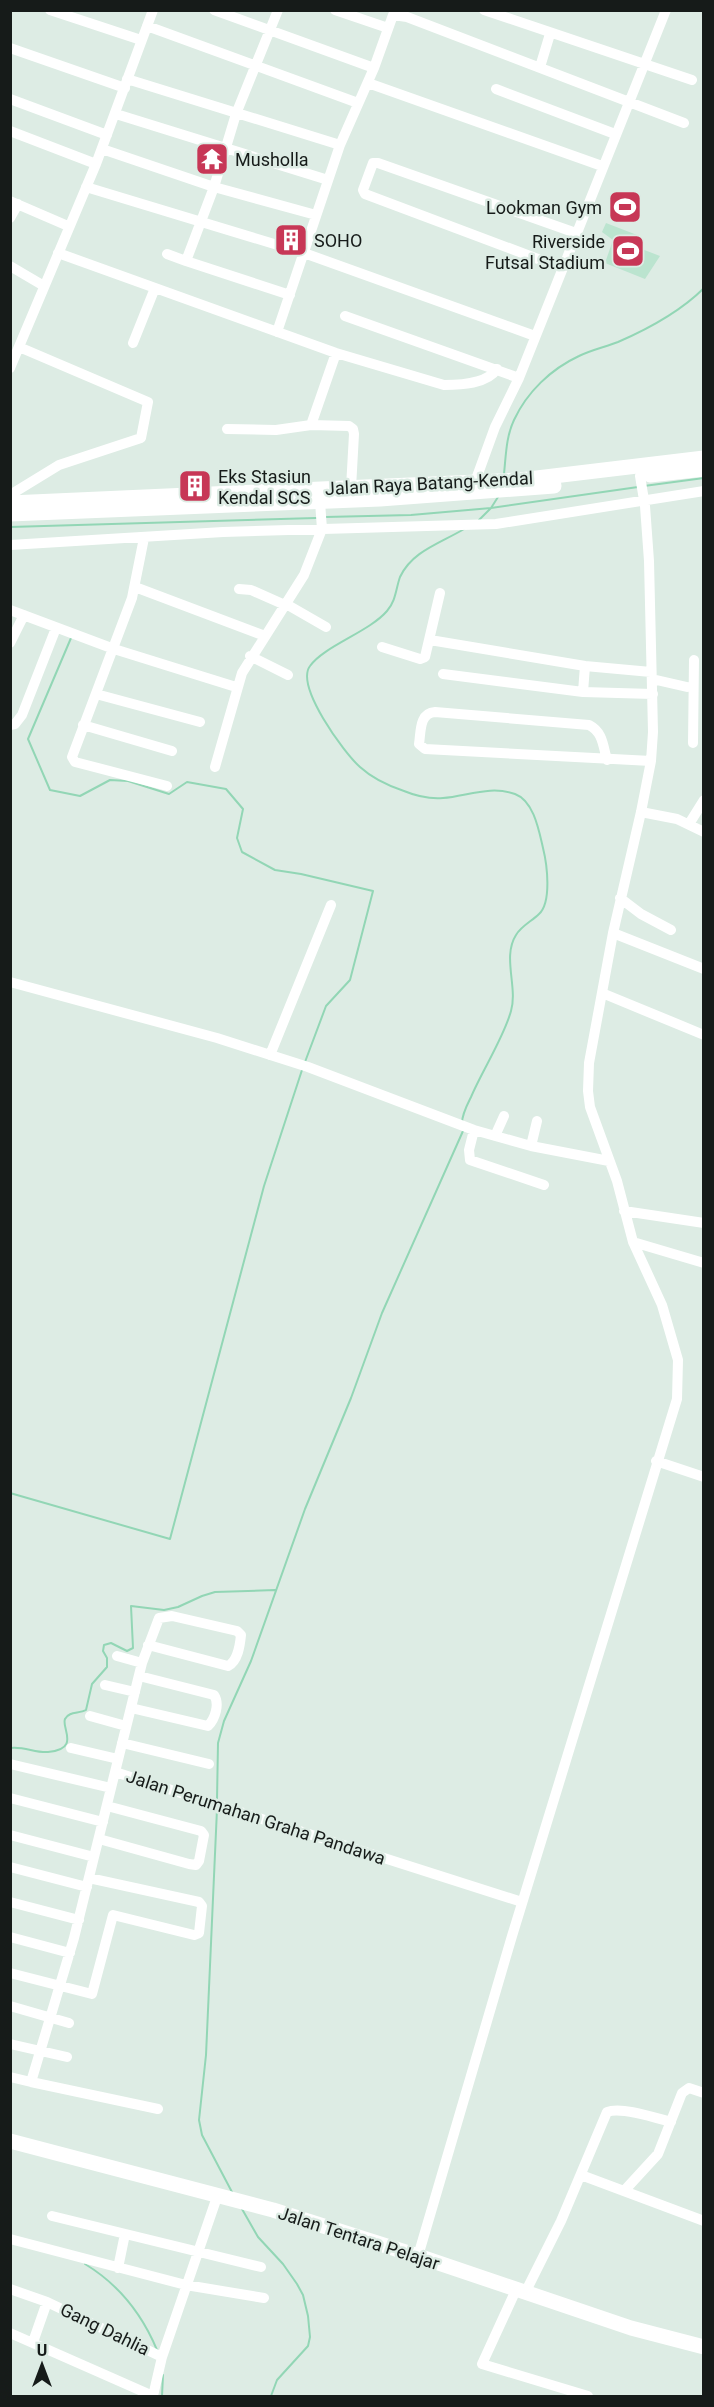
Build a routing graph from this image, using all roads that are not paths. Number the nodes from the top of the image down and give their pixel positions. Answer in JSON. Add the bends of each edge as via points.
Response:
{"nodes":[{"id":1,"x":50,"y":10,"type":"edge"},
{"id":2,"x":214,"y":10,"type":"edge"},
{"id":3,"x":278,"y":10,"type":"edge"},
{"id":4,"x":335,"y":10,"type":"edge"},
{"id":5,"x":484,"y":10,"type":"edge"},
{"id":6,"x":666,"y":10,"type":"edge"},
{"id":7,"x":150,"y":11,"type":"edge"},
{"id":8,"x":413,"y":15,"type":"edge"},
{"id":9,"x":147,"y":26,"type":"junction"},
{"id":10,"x":388,"y":28,"type":"junction"},
{"id":11,"x":270,"y":30,"type":"junction"},
{"id":12,"x":550,"y":34,"type":"junction"},
{"id":13,"x":141,"y":40,"type":"junction"},
{"id":14,"x":10,"y":48,"type":"edge"},
{"id":15,"x":643,"y":65,"type":"junction"},
{"id":16,"x":540,"y":67,"type":"junction"},
{"id":17,"x":256,"y":68,"type":"junction"},
{"id":18,"x":374,"y":68,"type":"junction"},
{"id":19,"x":692,"y":80,"type":"dead end"},
{"id":20,"x":368,"y":83,"type":"junction"},
{"id":21,"x":126,"y":84,"type":"junction"},
{"id":22,"x":496,"y":89,"type":"dead end"},
{"id":23,"x":10,"y":99,"type":"edge"},
{"id":24,"x":628,"y":100,"type":"junction"},
{"id":25,"x":358,"y":103,"type":"junction"},
{"id":26,"x":116,"y":114,"type":"junction"},
{"id":27,"x":236,"y":114,"type":"junction"},
{"id":28,"x":684,"y":123,"type":"dead end"},
{"id":29,"x":10,"y":131,"type":"edge"},
{"id":30,"x":615,"y":134,"type":"junction"},
{"id":31,"x":107,"y":135,"type":"junction"},
{"id":32,"x":340,"y":145,"type":"junction"},
{"id":33,"x":102,"y":148,"type":"junction"},
{"id":34,"x":224,"y":148,"type":"junction"},
{"id":35,"x":96,"y":164,"type":"junction"},
{"id":36,"x":602,"y":166,"type":"junction"},
{"id":37,"x":328,"y":180,"type":"junction"},
{"id":38,"x":86,"y":187,"type":"junction"},
{"id":39,"x":214,"y":187,"type":"junction"},
{"id":40,"x":14,"y":202,"type":"edge"},
{"id":41,"x":316,"y":215,"type":"junction"},
{"id":42,"x":10,"y":218,"type":"edge"},
{"id":43,"x":201,"y":223,"type":"junction"},
{"id":44,"x":68,"y":226,"type":"junction"},
{"id":45,"x":576,"y":233,"type":"junction"},
{"id":46,"x":58,"y":253,"type":"junction"},
{"id":47,"x":304,"y":253,"type":"junction"},
{"id":48,"x":168,"y":254,"type":"dead end"},
{"id":49,"x":186,"y":261,"type":"junction"},
{"id":50,"x":10,"y":266,"type":"edge"},
{"id":51,"x":562,"y":268,"type":"junction"},
{"id":52,"x":44,"y":286,"type":"junction"},
{"id":53,"x":155,"y":288,"type":"junction"},
{"id":54,"x":290,"y":295,"type":"junction"},
{"id":55,"x":345,"y":316,"type":"dead end"},
{"id":56,"x":277,"y":332,"type":"junction"},
{"id":57,"x":535,"y":336,"type":"junction"},
{"id":58,"x":133,"y":343,"type":"dead end"},
{"id":59,"x":20,"y":347,"type":"junction"},
{"id":60,"x":336,"y":354,"type":"junction"},
{"id":61,"x":10,"y":368,"type":"edge"},
{"id":62,"x":497,"y":369,"type":"junction"},
{"id":63,"x":519,"y":378,"type":"junction"},
{"id":64,"x":312,"y":425,"type":"junction"},
{"id":65,"x":227,"y":429,"type":"dead end"},
{"id":66,"x":704,"y":458,"type":"edge"},
{"id":67,"x":704,"y":469,"type":"edge"},
{"id":68,"x":480,"y":485,"type":"junction"},
{"id":69,"x":517,"y":485,"type":"junction"},
{"id":70,"x":642,"y":487,"type":"junction"},
{"id":71,"x":351,"y":488,"type":"junction"},
{"id":72,"x":704,"y":491,"type":"edge"},
{"id":73,"x":10,"y":495,"type":"edge"},
{"id":74,"x":10,"y":503,"type":"edge"},
{"id":75,"x":320,"y":504,"type":"junction"},
{"id":76,"x":10,"y":514,"type":"edge"},
{"id":77,"x":322,"y":527,"type":"junction"},
{"id":78,"x":144,"y":538,"type":"junction"},
{"id":79,"x":10,"y":545,"type":"edge"},
{"id":80,"x":135,"y":587,"type":"junction"},
{"id":81,"x":239,"y":589,"type":"dead end"},
{"id":82,"x":440,"y":593,"type":"dead end"},
{"id":83,"x":285,"y":605,"type":"junction"},
{"id":84,"x":10,"y":610,"type":"edge"},
{"id":85,"x":24,"y":615,"type":"junction"},
{"id":86,"x":56,"y":627,"type":"junction"},
{"id":87,"x":326,"y":627,"type":"dead end"},
{"id":88,"x":265,"y":636,"type":"junction"},
{"id":89,"x":430,"y":640,"type":"junction"},
{"id":90,"x":10,"y":643,"type":"edge"},
{"id":91,"x":382,"y":647,"type":"dead end"},
{"id":92,"x":114,"y":649,"type":"junction"},
{"id":93,"x":250,"y":657,"type":"junction"},
{"id":94,"x":694,"y":660,"type":"dead end"},
{"id":95,"x":585,"y":666,"type":"junction"},
{"id":96,"x":443,"y":674,"type":"dead end"},
{"id":97,"x":288,"y":675,"type":"dead end"},
{"id":98,"x":651,"y":676,"type":"junction"},
{"id":99,"x":236,"y":687,"type":"junction"},
{"id":100,"x":687,"y":687,"type":"dead end"},
{"id":101,"x":583,"y":692,"type":"junction"},
{"id":102,"x":96,"y":694,"type":"junction"},
{"id":103,"x":653,"y":694,"type":"junction"},
{"id":104,"x":200,"y":722,"type":"dead end"},
{"id":105,"x":10,"y":725,"type":"edge"},
{"id":106,"x":83,"y":725,"type":"junction"},
{"id":107,"x":699,"y":726,"type":"edge"},
{"id":108,"x":693,"y":743,"type":"dead end"},
{"id":109,"x":172,"y":751,"type":"dead end"},
{"id":110,"x":607,"y":760,"type":"junction"},
{"id":111,"x":651,"y":761,"type":"junction"},
{"id":112,"x":215,"y":767,"type":"dead end"},
{"id":113,"x":168,"y":786,"type":"dead end"},
{"id":114,"x":704,"y":800,"type":"edge"},
{"id":115,"x":641,"y":812,"type":"junction"},
{"id":116,"x":689,"y":824,"type":"junction"},
{"id":117,"x":704,"y":832,"type":"edge"},
{"id":118,"x":620,"y":898,"type":"junction"},
{"id":119,"x":331,"y":905,"type":"dead end"},
{"id":120,"x":671,"y":930,"type":"dead end"},
{"id":121,"x":613,"y":933,"type":"junction"},
{"id":122,"x":704,"y":969,"type":"edge"},
{"id":123,"x":10,"y":982,"type":"edge"},
{"id":124,"x":602,"y":993,"type":"junction"},
{"id":125,"x":704,"y":1035,"type":"edge"},
{"id":126,"x":270,"y":1055,"type":"junction"},
{"id":127,"x":504,"y":1116,"type":"dead end"},
{"id":128,"x":537,"y":1121,"type":"dead end"},
{"id":129,"x":466,"y":1127,"type":"junction"},
{"id":130,"x":495,"y":1136,"type":"junction"},
{"id":131,"x":531,"y":1146,"type":"junction"},
{"id":132,"x":609,"y":1161,"type":"junction"},
{"id":133,"x":544,"y":1185,"type":"dead end"},
{"id":134,"x":624,"y":1211,"type":"junction"},
{"id":135,"x":704,"y":1223,"type":"edge"},
{"id":136,"x":633,"y":1242,"type":"junction"},
{"id":137,"x":704,"y":1263,"type":"edge"},
{"id":138,"x":656,"y":1461,"type":"junction"},
{"id":139,"x":704,"y":1477,"type":"edge"},
{"id":140,"x":148,"y":1645,"type":"junction"},
{"id":141,"x":117,"y":1656,"type":"dead end"},
{"id":142,"x":142,"y":1663,"type":"junction"},
{"id":143,"x":139,"y":1676,"type":"junction"},
{"id":144,"x":105,"y":1685,"type":"dead end"},
{"id":145,"x":135,"y":1692,"type":"junction"},
{"id":146,"x":131,"y":1708,"type":"junction"},
{"id":147,"x":90,"y":1716,"type":"dead end"},
{"id":148,"x":126,"y":1725,"type":"junction"},
{"id":149,"x":122,"y":1743,"type":"junction"},
{"id":150,"x":71,"y":1748,"type":"dead end"},
{"id":151,"x":118,"y":1759,"type":"junction"},
{"id":152,"x":10,"y":1764,"type":"edge"},
{"id":153,"x":209,"y":1764,"type":"dead end"},
{"id":154,"x":116,"y":1772,"type":"junction"},
{"id":155,"x":111,"y":1788,"type":"junction"},
{"id":156,"x":10,"y":1798,"type":"edge"},
{"id":157,"x":107,"y":1806,"type":"junction"},
{"id":158,"x":103,"y":1822,"type":"junction"},
{"id":159,"x":10,"y":1835,"type":"edge"},
{"id":160,"x":99,"y":1839,"type":"junction"},
{"id":161,"x":94,"y":1857,"type":"junction"},
{"id":162,"x":10,"y":1867,"type":"edge"},
{"id":163,"x":88,"y":1882,"type":"junction"},
{"id":164,"x":10,"y":1902,"type":"edge"},
{"id":165,"x":522,"y":1902,"type":"junction"},
{"id":166,"x":79,"y":1920,"type":"junction"},
{"id":167,"x":10,"y":1937,"type":"edge"},
{"id":168,"x":70,"y":1953,"type":"junction"},
{"id":169,"x":10,"y":1973,"type":"edge"},
{"id":170,"x":60,"y":1987,"type":"junction"},
{"id":171,"x":10,"y":2006,"type":"edge"},
{"id":172,"x":51,"y":2018,"type":"junction"},
{"id":173,"x":69,"y":2023,"type":"dead end"},
{"id":174,"x":10,"y":2044,"type":"edge"},
{"id":175,"x":41,"y":2051,"type":"junction"},
{"id":176,"x":67,"y":2057,"type":"dead end"},
{"id":177,"x":10,"y":2077,"type":"edge"},
{"id":178,"x":31,"y":2082,"type":"junction"},
{"id":179,"x":704,"y":2093,"type":"edge"},
{"id":180,"x":158,"y":2109,"type":"dead end"},
{"id":181,"x":671,"y":2122,"type":"junction"},
{"id":182,"x":10,"y":2141,"type":"edge"},
{"id":183,"x":581,"y":2175,"type":"junction"},
{"id":184,"x":624,"y":2191,"type":"junction"},
{"id":185,"x":222,"y":2198,"type":"junction"},
{"id":186,"x":52,"y":2216,"type":"dead end"},
{"id":187,"x":704,"y":2221,"type":"edge"},
{"id":188,"x":126,"y":2234,"type":"junction"},
{"id":189,"x":10,"y":2239,"type":"edge"},
{"id":190,"x":198,"y":2252,"type":"junction"},
{"id":191,"x":418,"y":2256,"type":"junction"},
{"id":192,"x":261,"y":2266,"type":"dead end"},
{"id":193,"x":118,"y":2268,"type":"junction"},
{"id":194,"x":186,"y":2285,"type":"junction"},
{"id":195,"x":10,"y":2289,"type":"edge"},
{"id":196,"x":521,"y":2292,"type":"junction"},
{"id":197,"x":264,"y":2298,"type":"dead end"},
{"id":198,"x":47,"y":2302,"type":"junction"},
{"id":199,"x":10,"y":2333,"type":"edge"},
{"id":200,"x":33,"y":2342,"type":"junction"},
{"id":201,"x":704,"y":2347,"type":"edge"},
{"id":202,"x":162,"y":2357,"type":"junction"},
{"id":203,"x":153,"y":2396,"type":"edge"},
{"id":204,"x":588,"y":2397,"type":"edge"}],
"edges":[{"from":1,"to":13,"type":"street"},
{"from":2,"to":11,"type":"street"},
{"from":3,"to":11,"type":"street"},
{"from":4,"to":10,"type":"street"},
{"from":5,"to":12,"type":"street"},
{"from":6,"to":15,"type":"street"},
{"from":7,"to":9,"type":"street"},
{"from":8,"to":10,"type":"street","via":[[393,15]]},
{"from":8,"to":16,"type":"street"},
{"from":9,"to":13,"type":"street"},
{"from":9,"to":17,"type":"street"},
{"from":10,"to":18,"type":"street"},
{"from":11,"to":17,"type":"street"},
{"from":11,"to":18,"type":"street"},
{"from":12,"to":15,"type":"street"},
{"from":12,"to":16,"type":"street"},
{"from":13,"to":21,"type":"street"},
{"from":14,"to":21,"type":"street"},
{"from":15,"to":19,"type":"street"},
{"from":15,"to":24,"type":"street"},
{"from":16,"to":24,"type":"street"},
{"from":17,"to":25,"type":"street"},
{"from":17,"to":27,"type":"street"},
{"from":18,"to":20,"type":"street"},
{"from":20,"to":25,"type":"street"},
{"from":20,"to":36,"type":"street"},
{"from":21,"to":26,"type":"street"},
{"from":21,"to":27,"type":"street"},
{"from":22,"to":30,"type":"street"},
{"from":23,"to":31,"type":"street"},
{"from":24,"to":28,"type":"street"},
{"from":24,"to":30,"type":"street"},
{"from":25,"to":32,"type":"street"},
{"from":26,"to":31,"type":"street"},
{"from":26,"to":34,"type":"street"},
{"from":27,"to":32,"type":"street"},
{"from":27,"to":34,"type":"street"},
{"from":29,"to":35,"type":"street"},
{"from":30,"to":36,"type":"street"},
{"from":31,"to":33,"type":"street"},
{"from":32,"to":37,"type":"street"},
{"from":33,"to":35,"type":"street"},
{"from":33,"to":39,"type":"street"},
{"from":34,"to":37,"type":"street"},
{"from":34,"to":39,"type":"street"},
{"from":35,"to":38,"type":"street"},
{"from":36,"to":45,"type":"street"},
{"from":37,"to":41,"type":"street"},
{"from":38,"to":43,"type":"street"},
{"from":38,"to":44,"type":"street"},
{"from":39,"to":41,"type":"street"},
{"from":39,"to":43,"type":"street"},
{"from":40,"to":42,"type":"street"},
{"from":40,"to":44,"type":"street"},
{"from":41,"to":47,"type":"street"},
{"from":43,"to":47,"type":"street"},
{"from":43,"to":49,"type":"street"},
{"from":44,"to":46,"type":"street"},
{"from":45,"to":51,"type":"street"},
{"from":45,"to":51,"type":"street","via":[[378,163],[373,163],[369,171],[364,194]]},
{"from":46,"to":52,"type":"street"},
{"from":46,"to":53,"type":"street"},
{"from":47,"to":54,"type":"street"},
{"from":47,"to":57,"type":"street"},
{"from":48,"to":49,"type":"street"},
{"from":49,"to":54,"type":"street"},
{"from":50,"to":52,"type":"street"},
{"from":51,"to":57,"type":"street"},
{"from":52,"to":59,"type":"street"},
{"from":53,"to":56,"type":"street"},
{"from":53,"to":58,"type":"street"},
{"from":54,"to":56,"type":"street"},
{"from":55,"to":62,"type":"street"},
{"from":56,"to":60,"type":"street"},
{"from":57,"to":63,"type":"street"},
{"from":59,"to":61,"type":"street"},
{"from":59,"to":73,"type":"street","via":[[148,402],[141,438],[59,465]]},
{"from":60,"to":62,"type":"street","via":[[444,386],[489,378]]},
{"from":60,"to":64,"type":"street"},
{"from":62,"to":63,"type":"street"},
{"from":63,"to":68,"type":"street","via":[[495,427]]},
{"from":64,"to":65,"type":"street","via":[[276,430]]},
{"from":64,"to":71,"type":"street","via":[[353,429]]},
{"from":66,"to":69,"type":"highway","name":"Jalan Raya Batang-Kendal"},
{"from":67,"to":70,"type":"highway","name":"Jalan Raya Batang-Kendal"},
{"from":68,"to":69,"type":"highway","name":"Jalan Raya Batang-Kendal"},
{"from":68,"to":71,"type":"highway","name":"Jalan Raya Batang-Kendal"},
{"from":68,"to":75,"type":"highway","name":"Jalan Raya Batang-Kendal"},
{"from":69,"to":70,"type":"highway","name":"Jalan Raya Batang-Kendal"},
{"from":70,"to":72,"type":"street"},
{"from":70,"to":77,"type":"street","via":[[481,525]]},
{"from":70,"to":98,"type":"street","via":[[649,561]]},
{"from":71,"to":74,"type":"highway","name":"Jalan Raya Batang-Kendal"},
{"from":75,"to":76,"type":"highway","name":"Jalan Raya Batang-Kendal"},
{"from":75,"to":77,"type":"street"},
{"from":77,"to":78,"type":"street"},
{"from":77,"to":83,"type":"street","via":[[304,575]]},
{"from":78,"to":79,"type":"street"},
{"from":78,"to":80,"type":"street"},
{"from":80,"to":88,"type":"street"},
{"from":80,"to":92,"type":"street"},
{"from":81,"to":83,"type":"street"},
{"from":82,"to":89,"type":"street"},
{"from":83,"to":87,"type":"street"},
{"from":83,"to":88,"type":"street"},
{"from":84,"to":85,"type":"street"},
{"from":85,"to":86,"type":"street"},
{"from":85,"to":90,"type":"street"},
{"from":86,"to":92,"type":"street"},
{"from":86,"to":105,"type":"street","via":[[22,715]]},
{"from":88,"to":93,"type":"street"},
{"from":89,"to":91,"type":"street","via":[[422,659]]},
{"from":89,"to":95,"type":"street"},
{"from":92,"to":99,"type":"street"},
{"from":92,"to":102,"type":"street"},
{"from":93,"to":97,"type":"street"},
{"from":93,"to":99,"type":"street"},
{"from":94,"to":107,"type":"street"},
{"from":95,"to":98,"type":"street"},
{"from":95,"to":101,"type":"street"},
{"from":96,"to":101,"type":"street"},
{"from":98,"to":100,"type":"street"},
{"from":98,"to":103,"type":"street"},
{"from":99,"to":112,"type":"street"},
{"from":101,"to":103,"type":"street"},
{"from":102,"to":104,"type":"street"},
{"from":102,"to":106,"type":"street"},
{"from":103,"to":111,"type":"street"},
{"from":106,"to":109,"type":"street"},
{"from":106,"to":113,"type":"street","via":[[73,753],[75,762]]},
{"from":107,"to":108,"type":"street"},
{"from":110,"to":110,"type":"street","via":[[425,749],[419,744],[426,714],[589,725],[598,731]]},
{"from":110,"to":111,"type":"street"},
{"from":111,"to":115,"type":"street"},
{"from":114,"to":116,"type":"street"},
{"from":115,"to":116,"type":"street"},
{"from":115,"to":118,"type":"street"},
{"from":116,"to":117,"type":"street"},
{"from":118,"to":120,"type":"street"},
{"from":118,"to":121,"type":"street"},
{"from":119,"to":126,"type":"street"},
{"from":121,"to":122,"type":"street"},
{"from":121,"to":124,"type":"street"},
{"from":123,"to":126,"type":"street"},
{"from":124,"to":125,"type":"street"},
{"from":124,"to":132,"type":"street","via":[[588,1091]]},
{"from":126,"to":129,"type":"street"},
{"from":127,"to":130,"type":"street"},
{"from":128,"to":131,"type":"street"},
{"from":129,"to":130,"type":"street"},
{"from":129,"to":133,"type":"street","via":[[470,1160]]},
{"from":130,"to":131,"type":"street"},
{"from":131,"to":132,"type":"street"},
{"from":132,"to":134,"type":"street"},
{"from":134,"to":135,"type":"street"},
{"from":134,"to":136,"type":"street"},
{"from":136,"to":137,"type":"street"},
{"from":136,"to":138,"type":"street","via":[[662,1305],[678,1360],[677,1399]]},
{"from":138,"to":139,"type":"street"},
{"from":138,"to":165,"type":"street"},
{"from":140,"to":140,"type":"street","name":"Jalan Perumahan Graha Pandawa","via":[[159,1618],[172,1616],[241,1635],[234,1662],[228,1666]]},
{"from":140,"to":142,"type":"street","name":"Jalan Perumahan Graha Pandawa"},
{"from":141,"to":142,"type":"street"},
{"from":142,"to":143,"type":"street","name":"Jalan Perumahan Graha Pandawa"},
{"from":143,"to":145,"type":"street","name":"Jalan Perumahan Graha Pandawa"},
{"from":143,"to":146,"type":"street","via":[[214,1695],[218,1703],[208,1726]]},
{"from":144,"to":145,"type":"street"},
{"from":145,"to":146,"type":"street","name":"Jalan Perumahan Graha Pandawa"},
{"from":146,"to":148,"type":"street","name":"Jalan Perumahan Graha Pandawa"},
{"from":147,"to":148,"type":"street"},
{"from":148,"to":149,"type":"street","name":"Jalan Perumahan Graha Pandawa"},
{"from":149,"to":151,"type":"street","name":"Jalan Perumahan Graha Pandawa"},
{"from":149,"to":153,"type":"street"},
{"from":150,"to":151,"type":"street"},
{"from":151,"to":154,"type":"street","name":"Jalan Perumahan Graha Pandawa"},
{"from":152,"to":155,"type":"street"},
{"from":154,"to":155,"type":"street"},
{"from":154,"to":165,"type":"street","name":"Jalan Perumahan Graha Pandawa"},
{"from":155,"to":157,"type":"street"},
{"from":156,"to":158,"type":"street"},
{"from":157,"to":158,"type":"street"},
{"from":157,"to":160,"type":"street","via":[[201,1831],[204,1835],[199,1861],[189,1864]]},
{"from":158,"to":160,"type":"street"},
{"from":159,"to":161,"type":"street"},
{"from":160,"to":161,"type":"street"},
{"from":161,"to":163,"type":"street"},
{"from":162,"to":163,"type":"street"},
{"from":163,"to":166,"type":"street"},
{"from":163,"to":170,"type":"street","via":[[200,1902],[199,1933],[113,1915],[92,1994]]},
{"from":164,"to":166,"type":"street"},
{"from":165,"to":191,"type":"street"},
{"from":166,"to":168,"type":"street"},
{"from":167,"to":168,"type":"street"},
{"from":168,"to":170,"type":"street"},
{"from":169,"to":170,"type":"street"},
{"from":170,"to":172,"type":"street"},
{"from":171,"to":172,"type":"street"},
{"from":172,"to":173,"type":"street"},
{"from":172,"to":175,"type":"street"},
{"from":174,"to":175,"type":"street"},
{"from":175,"to":176,"type":"street"},
{"from":175,"to":178,"type":"street"},
{"from":177,"to":178,"type":"street"},
{"from":178,"to":180,"type":"street"},
{"from":179,"to":181,"type":"street","via":[[685,2090]]},
{"from":181,"to":183,"type":"street","via":[[609,2110]]},
{"from":181,"to":184,"type":"street","via":[[654,2159]]},
{"from":182,"to":185,"type":"highway","name":"Jalan Tentara Pelajar"},
{"from":183,"to":184,"type":"street"},
{"from":183,"to":196,"type":"street","via":[[561,2221]]},
{"from":184,"to":187,"type":"street"},
{"from":185,"to":190,"type":"street"},
{"from":185,"to":191,"type":"highway","name":"Jalan Tentara Pelajar"},
{"from":186,"to":188,"type":"street"},
{"from":188,"to":190,"type":"street"},
{"from":188,"to":193,"type":"street"},
{"from":189,"to":193,"type":"street"},
{"from":190,"to":192,"type":"street"},
{"from":190,"to":194,"type":"street"},
{"from":191,"to":196,"type":"highway","name":"Jalan Tentara Pelajar"},
{"from":193,"to":194,"type":"street"},
{"from":194,"to":197,"type":"street"},
{"from":194,"to":202,"type":"street"},
{"from":195,"to":198,"type":"street","name":"Gang Dahlia"},
{"from":196,"to":201,"type":"highway","name":"Jalan Tentara Pelajar"},
{"from":196,"to":204,"type":"street","via":[[482,2364]]},
{"from":198,"to":200,"type":"street"},
{"from":198,"to":202,"type":"street","name":"Gang Dahlia"},
{"from":199,"to":200,"type":"street"},
{"from":200,"to":203,"type":"street"},
{"from":202,"to":203,"type":"street"}]}
